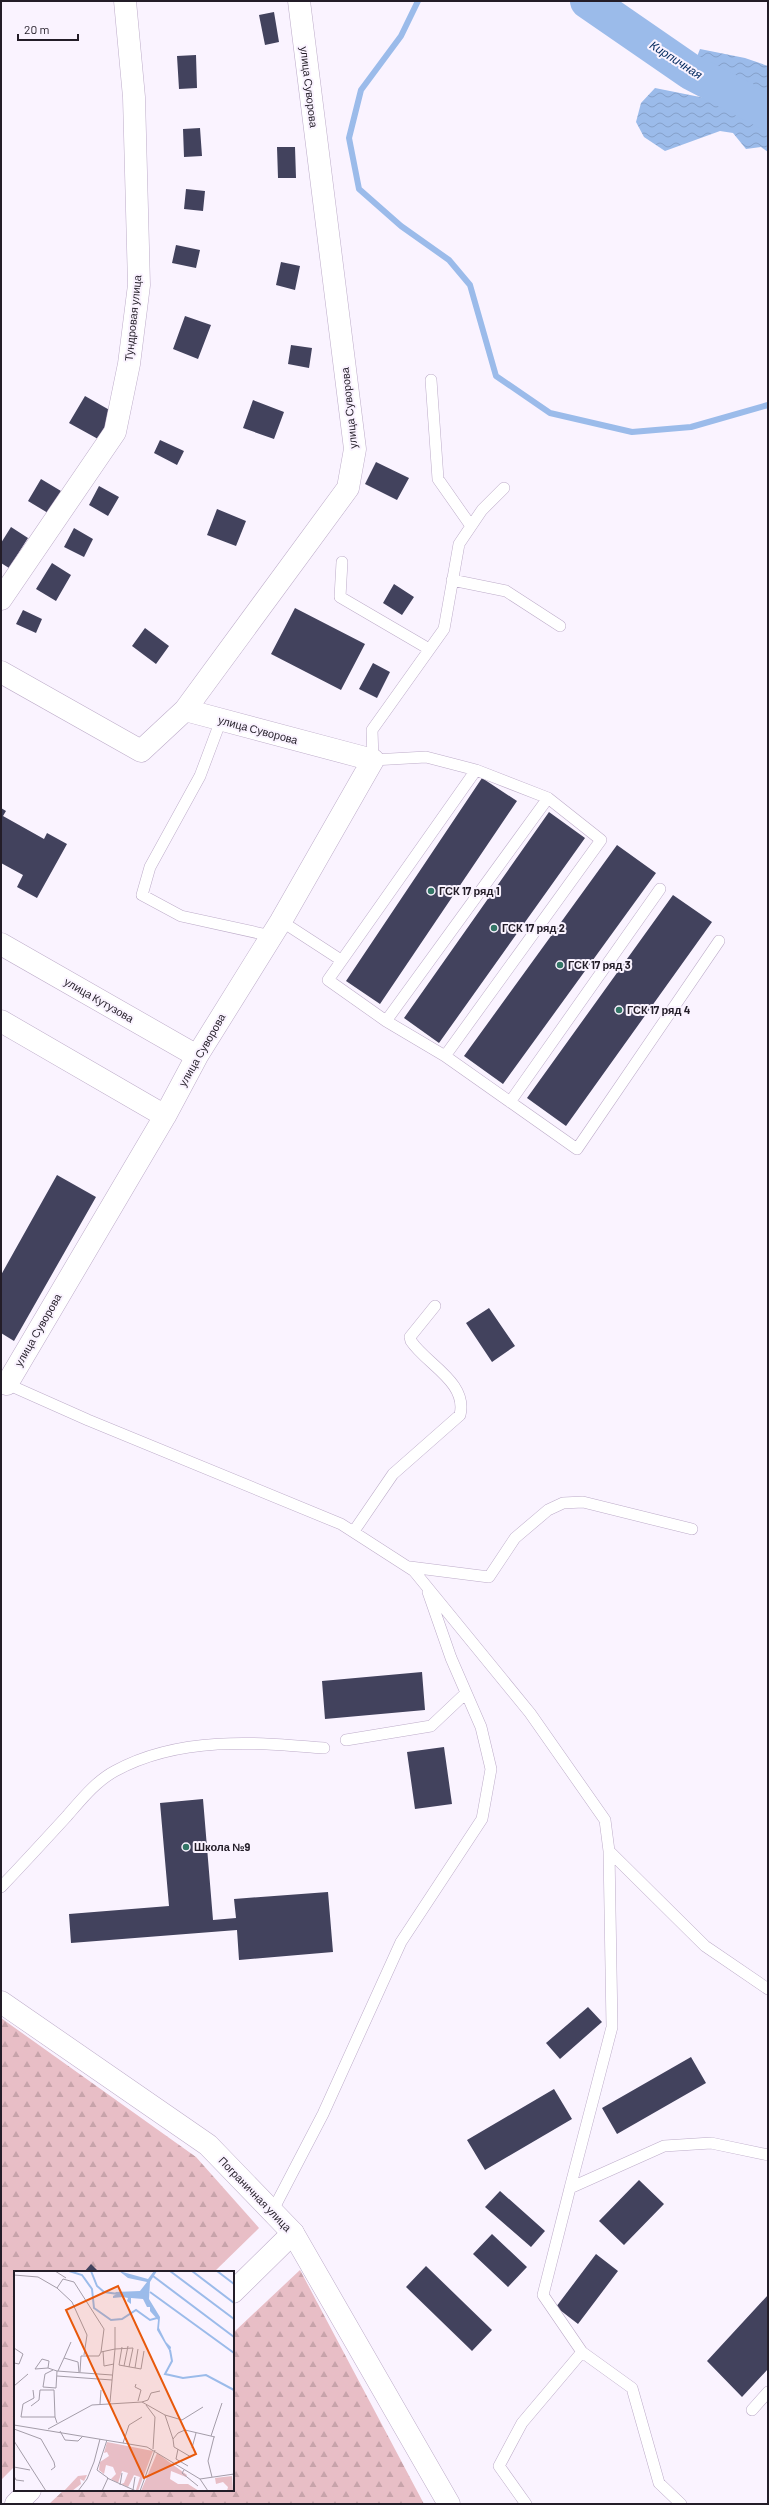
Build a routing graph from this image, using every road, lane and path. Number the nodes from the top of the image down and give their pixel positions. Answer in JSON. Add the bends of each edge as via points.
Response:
{"nodes":[{"id":1,"x":125,"y":1,"type":"edge"},
{"id":2,"x":299,"y":1,"type":"edge"},
{"id":3,"x":431,"y":380,"type":"dead end"},
{"id":4,"x":504,"y":488,"type":"dead end"},
{"id":5,"x":471,"y":526,"type":"junction"},
{"id":6,"x":342,"y":562,"type":"dead end"},
{"id":7,"x":452,"y":580,"type":"junction"},
{"id":8,"x":1,"y":599,"type":"edge"},
{"id":9,"x":560,"y":626,"type":"dead end"},
{"id":10,"x":429,"y":650,"type":"junction"},
{"id":11,"x":1,"y":672,"type":"edge"},
{"id":12,"x":185,"y":710,"type":"junction"},
{"id":13,"x":222,"y":720,"type":"junction"},
{"id":14,"x":373,"y":760,"type":"junction"},
{"id":15,"x":476,"y":770,"type":"junction"},
{"id":16,"x":548,"y":798,"type":"junction"},
{"id":17,"x":660,"y":889,"type":"dead end"},
{"id":18,"x":276,"y":928,"type":"junction"},
{"id":19,"x":719,"y":941,"type":"dead end"},
{"id":20,"x":1,"y":944,"type":"edge"},
{"id":21,"x":342,"y":960,"type":"junction"},
{"id":22,"x":1,"y":1021,"type":"edge"},
{"id":23,"x":386,"y":1021,"type":"junction"},
{"id":24,"x":197,"y":1056,"type":"junction"},
{"id":25,"x":445,"y":1056,"type":"junction"},
{"id":26,"x":510,"y":1102,"type":"junction"},
{"id":27,"x":165,"y":1116,"type":"junction"},
{"id":28,"x":435,"y":1306,"type":"dead end"},
{"id":29,"x":4,"y":1383,"type":"edge"},
{"id":30,"x":692,"y":1530,"type":"dead end"},
{"id":31,"x":354,"y":1531,"type":"junction"},
{"id":32,"x":409,"y":1567,"type":"junction"},
{"id":33,"x":425,"y":1583,"type":"junction"},
{"id":34,"x":466,"y":1693,"type":"junction"},
{"id":35,"x":346,"y":1740,"type":"dead end"},
{"id":36,"x":324,"y":1748,"type":"dead end"},
{"id":37,"x":609,"y":1851,"type":"junction"},
{"id":38,"x":1,"y":1887,"type":"edge"},
{"id":39,"x":768,"y":1989,"type":"edge"},
{"id":40,"x":1,"y":2002,"type":"edge"},
{"id":41,"x":768,"y":2155,"type":"edge"},
{"id":42,"x":570,"y":2188,"type":"junction"},
{"id":43,"x":273,"y":2210,"type":"junction"},
{"id":44,"x":293,"y":2232,"type":"junction"},
{"id":45,"x":234,"y":2291,"type":"edge"},
{"id":46,"x":582,"y":2352,"type":"junction"},
{"id":47,"x":768,"y":2392,"type":"edge"},
{"id":48,"x":752,"y":2410,"type":"dead end"},
{"id":49,"x":29,"y":2491,"type":"edge"},
{"id":50,"x":16,"y":2504,"type":"edge"},
{"id":51,"x":449,"y":2504,"type":"edge"},
{"id":52,"x":526,"y":2504,"type":"edge"},
{"id":53,"x":681,"y":2504,"type":"edge"}],
"edges":[{"from":1,"to":8,"type":"street","name":"Тундровая улица","via":[[134,97],[139,285],[129,364],[115,432]]},
{"from":2,"to":12,"type":"street","name":"улица Суворова","via":[[355,449],[348,488]]},
{"from":3,"to":5,"type":"lane","via":[[438,479]]},
{"from":4,"to":5,"type":"lane","via":[[482,510]]},
{"from":5,"to":7,"type":"lane","via":[[459,544]]},
{"from":6,"to":10,"type":"lane","via":[[340,597]]},
{"from":7,"to":9,"type":"lane","via":[[506,591]]},
{"from":7,"to":10,"type":"lane","via":[[444,629]]},
{"from":10,"to":14,"type":"lane","via":[[372,730]]},
{"from":11,"to":12,"type":"street","via":[[141,751]]},
{"from":12,"to":13,"type":"street","name":"улица Суворова"},
{"from":13,"to":14,"type":"street","name":"улица Суворова"},
{"from":13,"to":18,"type":"lane","via":[[200,776],[150,867],[142,895],[181,916]]},
{"from":14,"to":15,"type":"lane","via":[[426,757]]},
{"from":14,"to":18,"type":"street","name":"улица Суворова"},
{"from":15,"to":16,"type":"lane"},
{"from":15,"to":21,"type":"lane"},
{"from":16,"to":23,"type":"lane"},
{"from":16,"to":25,"type":"lane","via":[[601,840]]},
{"from":17,"to":26,"type":"lane"},
{"from":18,"to":21,"type":"lane"},
{"from":18,"to":24,"type":"street","name":"улица Суворова"},
{"from":19,"to":26,"type":"lane","via":[[576,1149]]},
{"from":20,"to":24,"type":"street","name":"улица Кутузова"},
{"from":21,"to":23,"type":"lane","via":[[328,980]]},
{"from":22,"to":27,"type":"street"},
{"from":23,"to":25,"type":"lane"},
{"from":24,"to":27,"type":"street","name":"улица Суворова"},
{"from":25,"to":26,"type":"lane"},
{"from":27,"to":29,"type":"street","name":"улица Суворова"},
{"from":28,"to":31,"type":"lane","via":[[410,1337],[410,1341],[440,1369],[455,1389],[461,1403],[460,1415],[393,1474]]},
{"from":29,"to":31,"type":"lane"},
{"from":30,"to":32,"type":"lane","via":[[583,1502],[563,1503],[548,1510],[515,1538],[489,1577]]},
{"from":31,"to":32,"type":"lane"},
{"from":32,"to":33,"type":"lane"},
{"from":33,"to":34,"type":"lane"},
{"from":33,"to":37,"type":"lane","via":[[530,1713],[605,1820]]},
{"from":34,"to":35,"type":"lane","via":[[431,1726]]},
{"from":34,"to":43,"type":"lane","via":[[481,1727],[491,1769],[482,1819],[401,1942],[322,2114]]},
{"from":36,"to":38,"type":"lane","via":[[253,1743],[210,1744],[163,1754],[115,1771],[88,1793]]},
{"from":37,"to":39,"type":"lane","via":[[705,1946]]},
{"from":37,"to":42,"type":"lane","via":[[612,2026]]},
{"from":40,"to":43,"type":"street","name":"Пограничная улица","via":[[208,2145]]},
{"from":41,"to":42,"type":"lane","via":[[711,2142],[664,2146]]},
{"from":42,"to":46,"type":"lane","via":[[543,2295]]},
{"from":43,"to":44,"type":"street","name":"Пограничная улица"},
{"from":44,"to":45,"type":"street"},
{"from":44,"to":51,"type":"street","name":"Пограничная улица"},
{"from":46,"to":52,"type":"lane","via":[[522,2423],[499,2466]]},
{"from":46,"to":53,"type":"lane","via":[[632,2388],[659,2483]]},
{"from":47,"to":48,"type":"lane"},
{"from":49,"to":50,"type":"street"}]}
